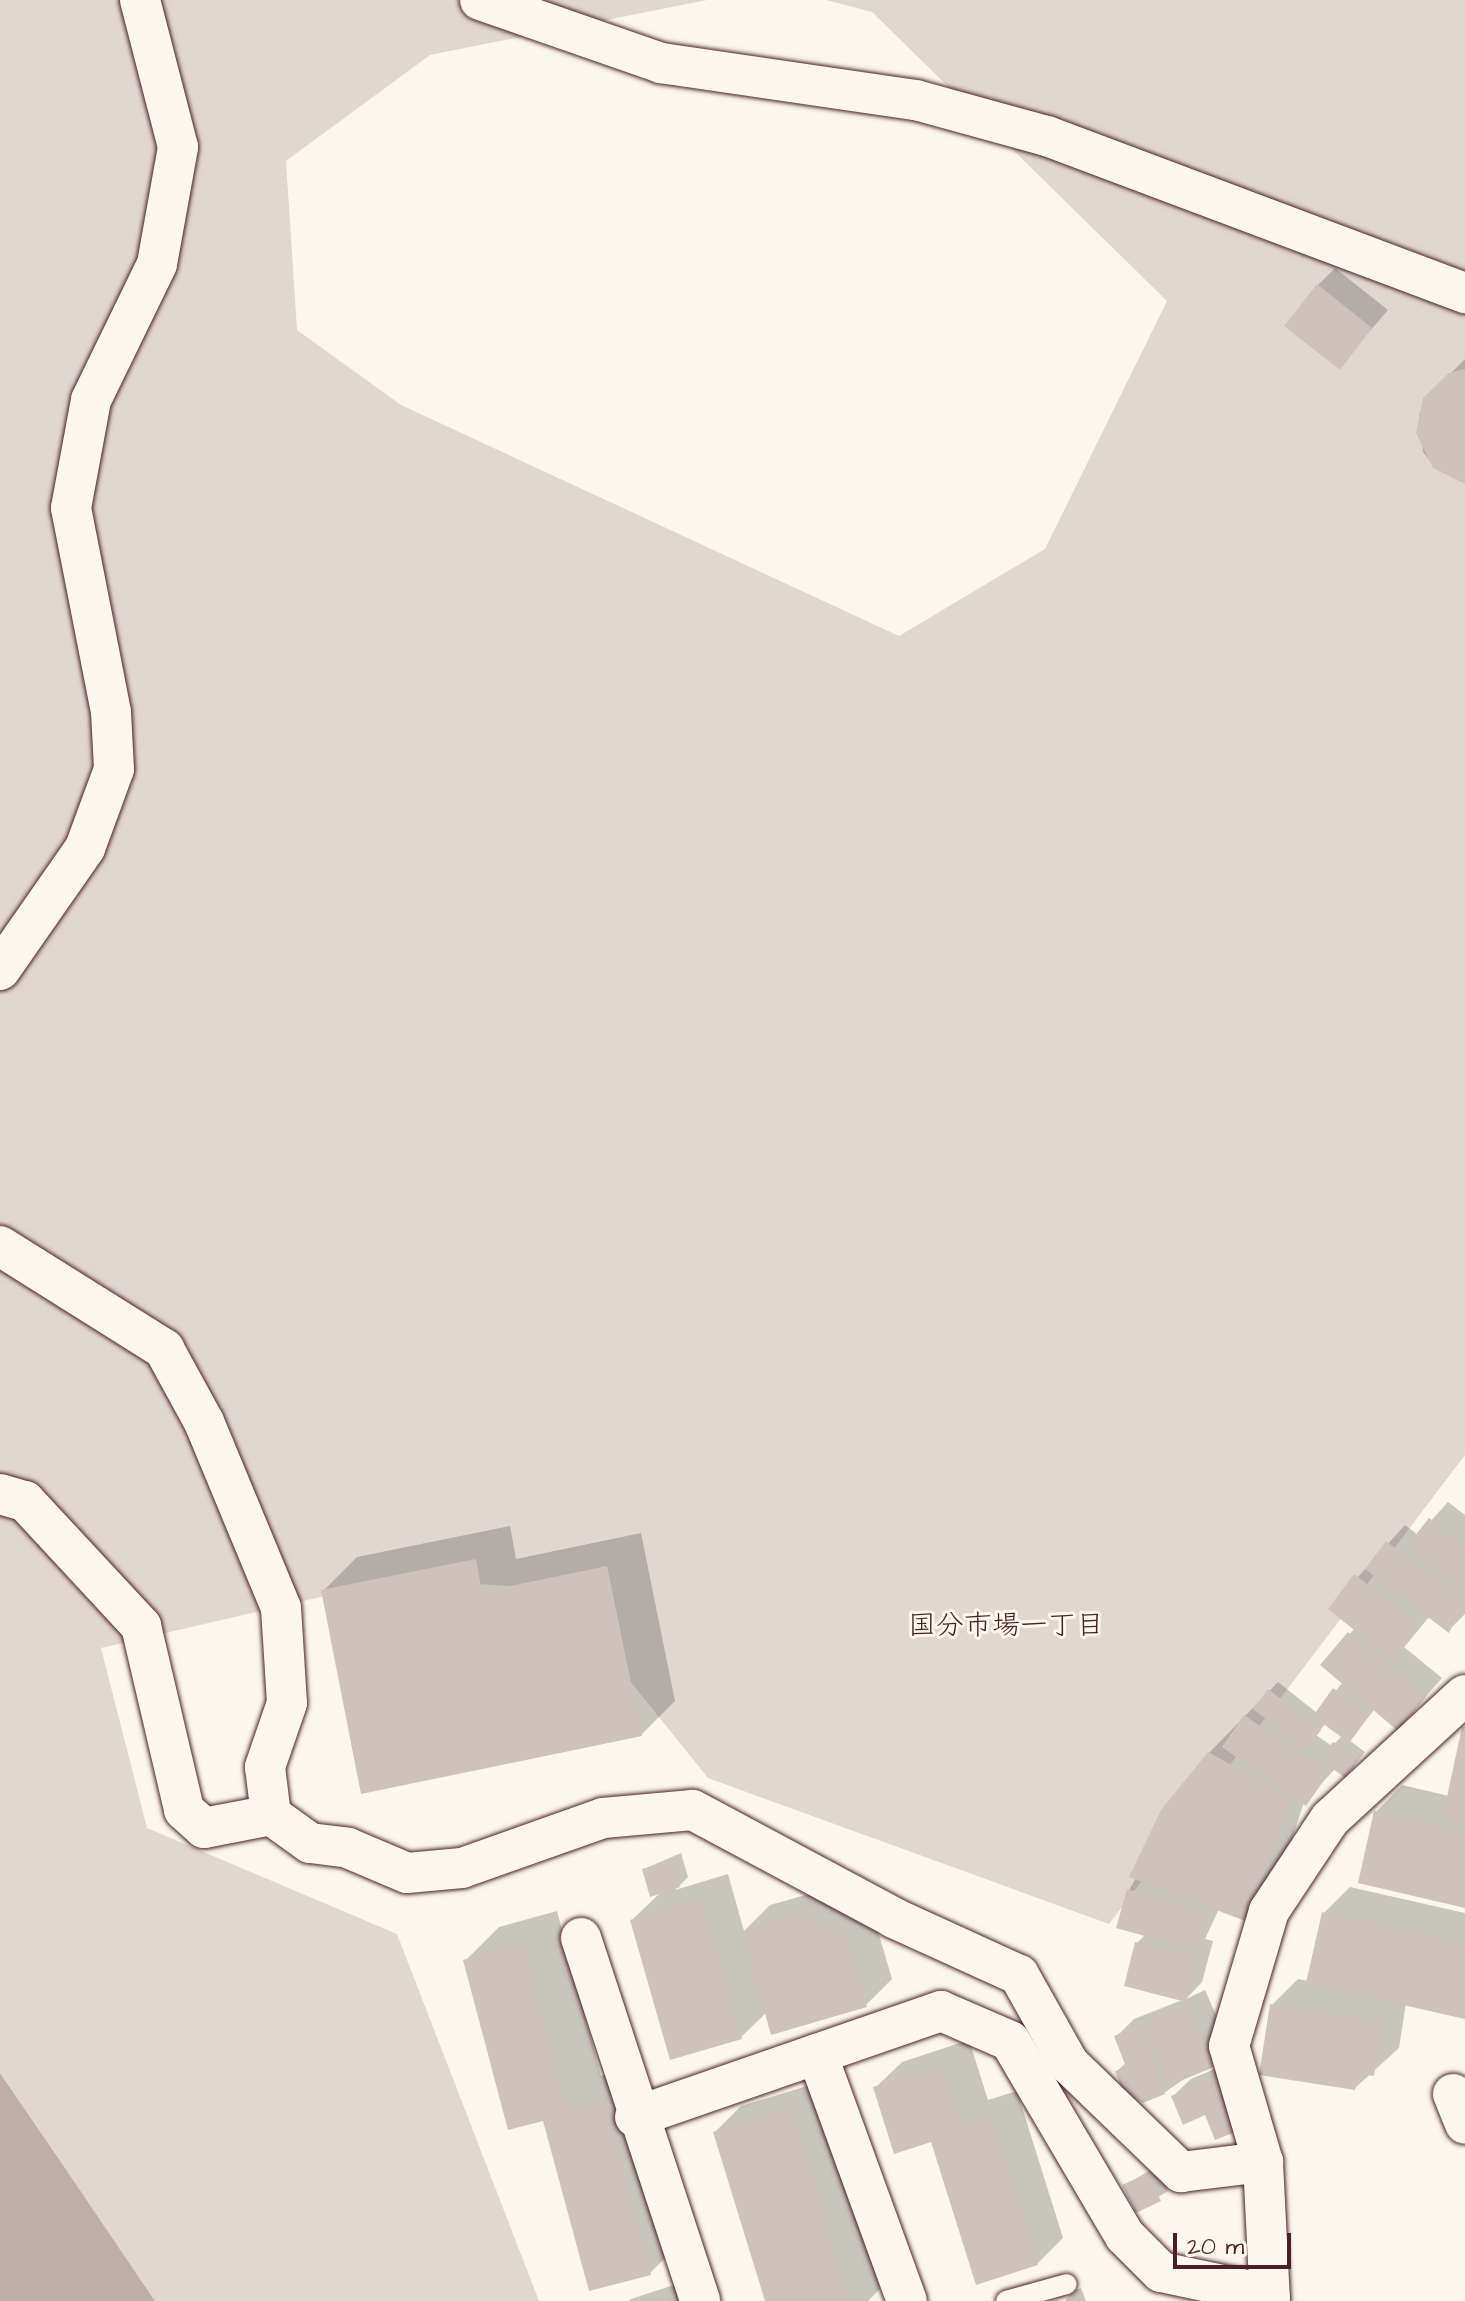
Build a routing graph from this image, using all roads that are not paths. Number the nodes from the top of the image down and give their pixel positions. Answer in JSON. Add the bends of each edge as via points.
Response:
{"nodes":[{"id":1,"x":140,"y":0,"type":"edge"},
{"id":2,"x":480,"y":0,"type":"edge"},
{"id":3,"x":1465,"y":293,"type":"edge"},
{"id":4,"x":0,"y":970,"type":"edge"},
{"id":5,"x":0,"y":1246,"type":"edge"},
{"id":6,"x":0,"y":1494,"type":"edge"},
{"id":7,"x":1465,"y":1695,"type":"edge"},
{"id":8,"x":271,"y":1815,"type":"junction"},
{"id":9,"x":581,"y":1938,"type":"dead end"},
{"id":10,"x":817,"y":2054,"type":"junction"},
{"id":11,"x":635,"y":2117,"type":"junction"},
{"id":12,"x":1263,"y":2162,"type":"junction"},
{"id":13,"x":1067,"y":2284,"type":"dead end"},
{"id":14,"x":1270,"y":2298,"type":"edge"},
{"id":15,"x":700,"y":2301,"type":"edge"},
{"id":16,"x":907,"y":2301,"type":"edge"},
{"id":17,"x":1006,"y":2301,"type":"edge"}],
"edges":[{"from":1,"to":4,"type":"street","via":[[178,147],[157,264],[91,400],[71,508],[111,712],[114,769],[85,848]]},
{"from":2,"to":3,"type":"street","via":[[661,63],[916,100],[1047,136]]},
{"from":5,"to":8,"type":"street","via":[[164,1349],[204,1422],[281,1608],[287,1703],[265,1767]]},
{"from":6,"to":8,"type":"street","via":[[25,1501],[141,1626],[184,1810],[204,1828]]},
{"from":7,"to":12,"type":"street","via":[[1330,1819],[1269,1911],[1229,2046]]},
{"from":8,"to":12,"type":"street","via":[[310,1843],[348,1848],[407,1873],[462,1868],[603,1818],[693,1810],[894,1918],[1019,1975],[1069,2064],[1181,2172]]},
{"from":9,"to":11,"type":"street"},
{"from":10,"to":11,"type":"street"},
{"from":10,"to":14,"type":"street","via":[[941,2011],[1010,2041],[1125,2236],[1161,2272]]},
{"from":10,"to":16,"type":"street"},
{"from":11,"to":15,"type":"street"},
{"from":12,"to":14,"type":"street"},
{"from":13,"to":17,"type":"lane"}]}
